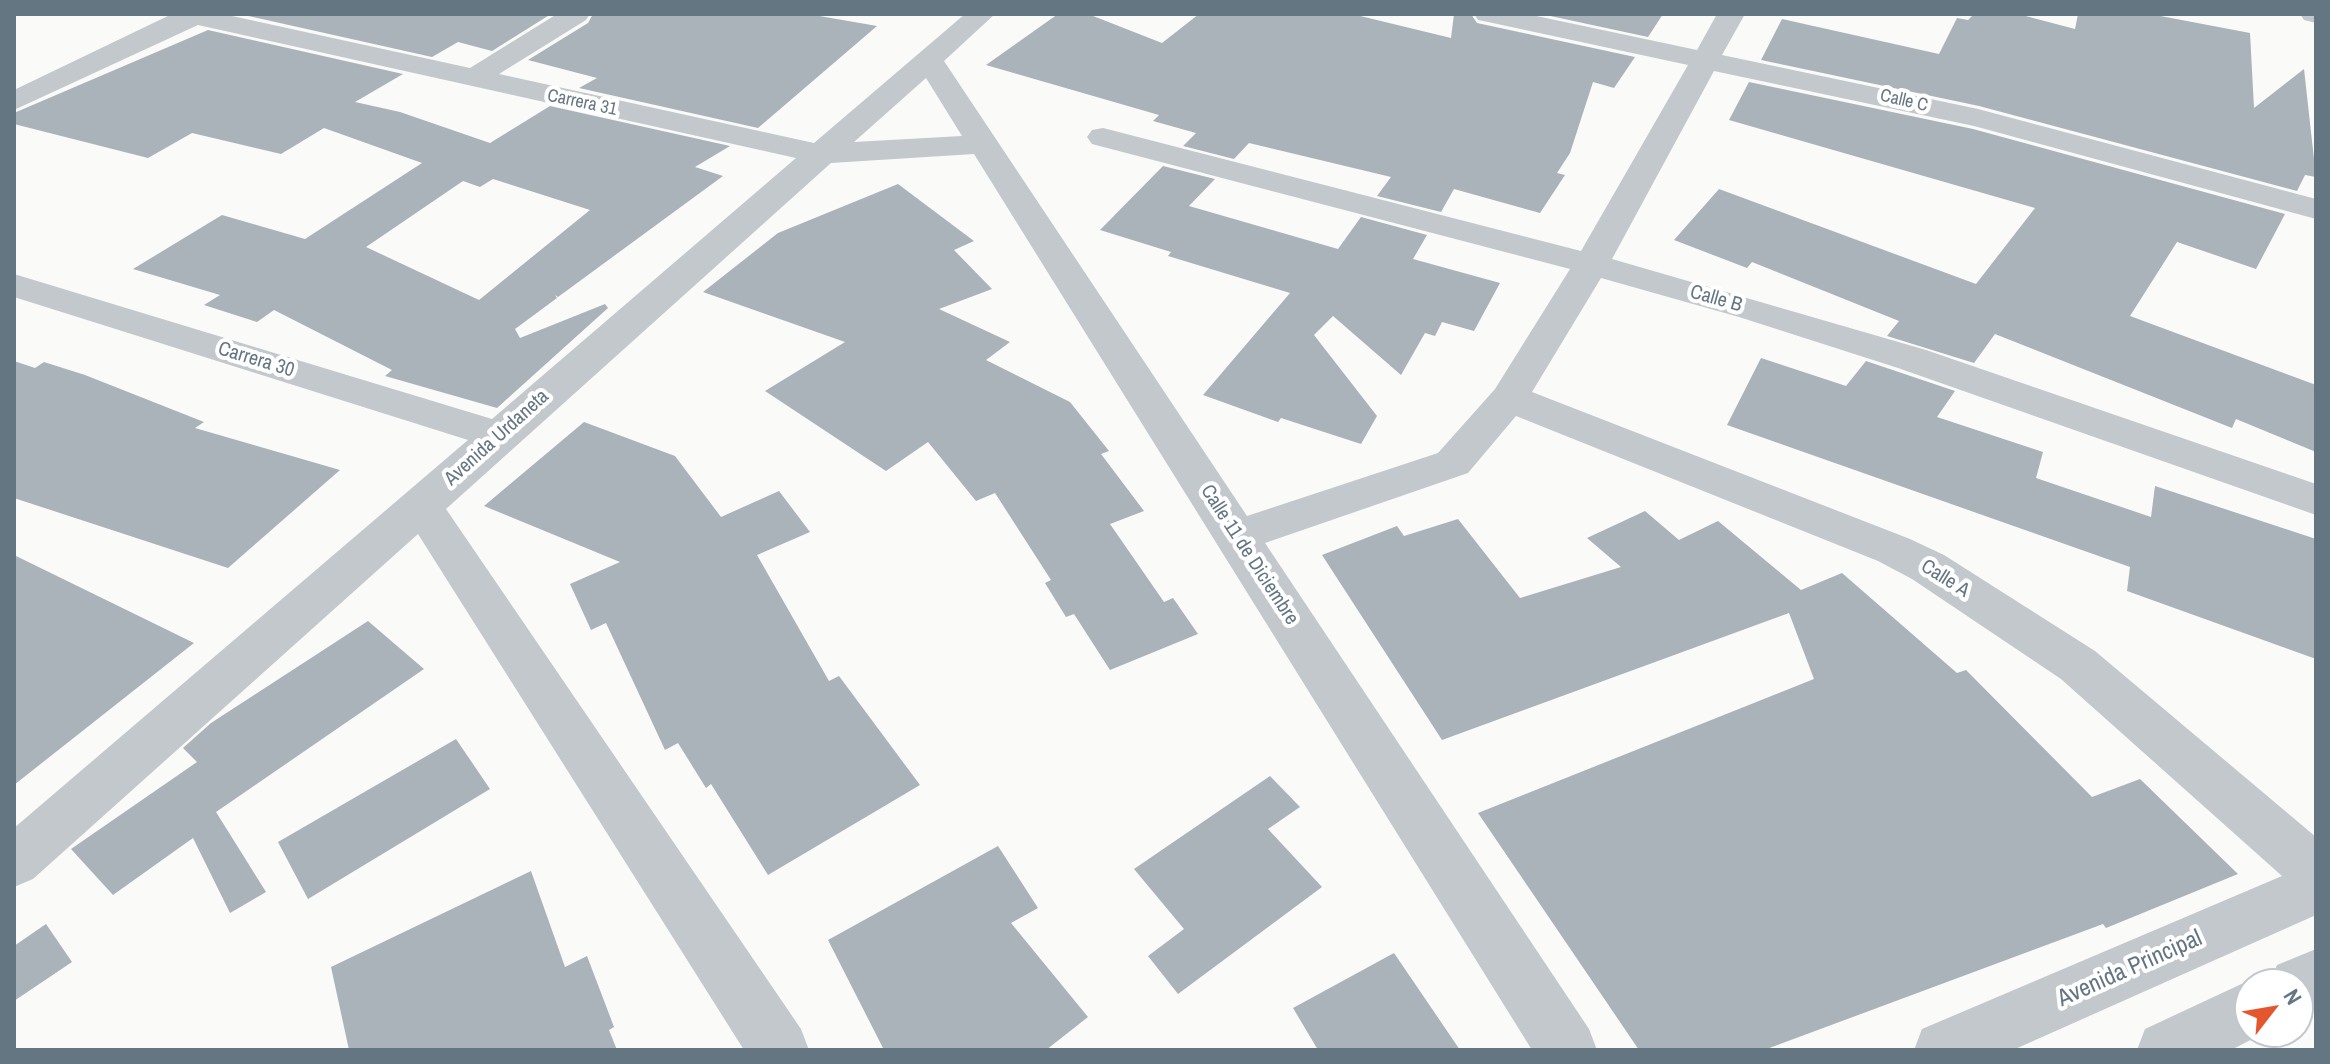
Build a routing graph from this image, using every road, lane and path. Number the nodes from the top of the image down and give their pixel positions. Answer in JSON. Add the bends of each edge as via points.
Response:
{"nodes":[{"id":1,"x":576,"y":14,"type":"edge"},
{"id":2,"x":981,"y":14,"type":"edge"},
{"id":3,"x":1488,"y":14,"type":"edge"},
{"id":4,"x":1731,"y":14,"type":"edge"},
{"id":5,"x":193,"y":15,"type":"edge"},
{"id":6,"x":1704,"y":58,"type":"junction"},
{"id":7,"x":930,"y":61,"type":"junction"},
{"id":8,"x":472,"y":79,"type":"junction"},
{"id":9,"x":14,"y":101,"type":"edge"},
{"id":10,"x":1103,"y":137,"type":"dead end"},
{"id":11,"x":982,"y":144,"type":"junction"},
{"id":12,"x":820,"y":154,"type":"junction"},
{"id":13,"x":2316,"y":209,"type":"edge"},
{"id":14,"x":1592,"y":263,"type":"junction"},
{"id":15,"x":14,"y":285,"type":"edge"},
{"id":16,"x":1509,"y":398,"type":"junction"},
{"id":17,"x":498,"y":435,"type":"junction"},
{"id":18,"x":2316,"y":500,"type":"edge"},
{"id":19,"x":421,"y":506,"type":"junction"},
{"id":20,"x":1237,"y":536,"type":"junction"},
{"id":21,"x":14,"y":862,"type":"edge"},
{"id":22,"x":2316,"y":871,"type":"edge"},
{"id":23,"x":2316,"y":888,"type":"edge"},
{"id":24,"x":2234,"y":1017,"type":"edge"},
{"id":25,"x":779,"y":1050,"type":"edge"},
{"id":26,"x":1567,"y":1050,"type":"edge"},
{"id":27,"x":1944,"y":1050,"type":"edge"},
{"id":28,"x":2167,"y":1050,"type":"edge"}],
"edges":[{"from":1,"to":8,"type":"street"},
{"from":2,"to":7,"type":"street","name":"Avenida Urdaneta"},
{"from":3,"to":6,"type":"street","name":"Calle C"},
{"from":4,"to":6,"type":"street"},
{"from":5,"to":8,"type":"street","name":"Carrera 31"},
{"from":5,"to":9,"type":"street"},
{"from":6,"to":13,"type":"street","name":"Calle C","via":[[1992,122]]},
{"from":6,"to":14,"type":"street"},
{"from":7,"to":11,"type":"street","name":"Calle 11 de Diciembre"},
{"from":7,"to":12,"type":"street","name":"Avenida Urdaneta"},
{"from":8,"to":12,"type":"street","name":"Carrera 31"},
{"from":10,"to":14,"type":"street","name":"Calle B"},
{"from":11,"to":12,"type":"street","name":"Carrera 31"},
{"from":11,"to":20,"type":"street","name":"Calle 11 de Diciembre"},
{"from":12,"to":17,"type":"street","name":"Avenida Urdaneta"},
{"from":14,"to":16,"type":"street"},
{"from":14,"to":18,"type":"street","name":"Calle B","via":[[1912,359]]},
{"from":15,"to":17,"type":"street","name":"Carrera 30"},
{"from":16,"to":20,"type":"street","via":[[1447,466]]},
{"from":16,"to":22,"type":"street","name":"Calle A","via":[[1928,567],[2078,665]]},
{"from":17,"to":19,"type":"street","name":"Avenida Urdaneta"},
{"from":19,"to":21,"type":"street","name":"Avenida Urdaneta"},
{"from":19,"to":25,"type":"street"},
{"from":20,"to":26,"type":"street","name":"Calle 11 de Diciembre"},
{"from":23,"to":27,"type":"street","name":"Avenida Principal"},
{"from":24,"to":28,"type":"street"}]}
